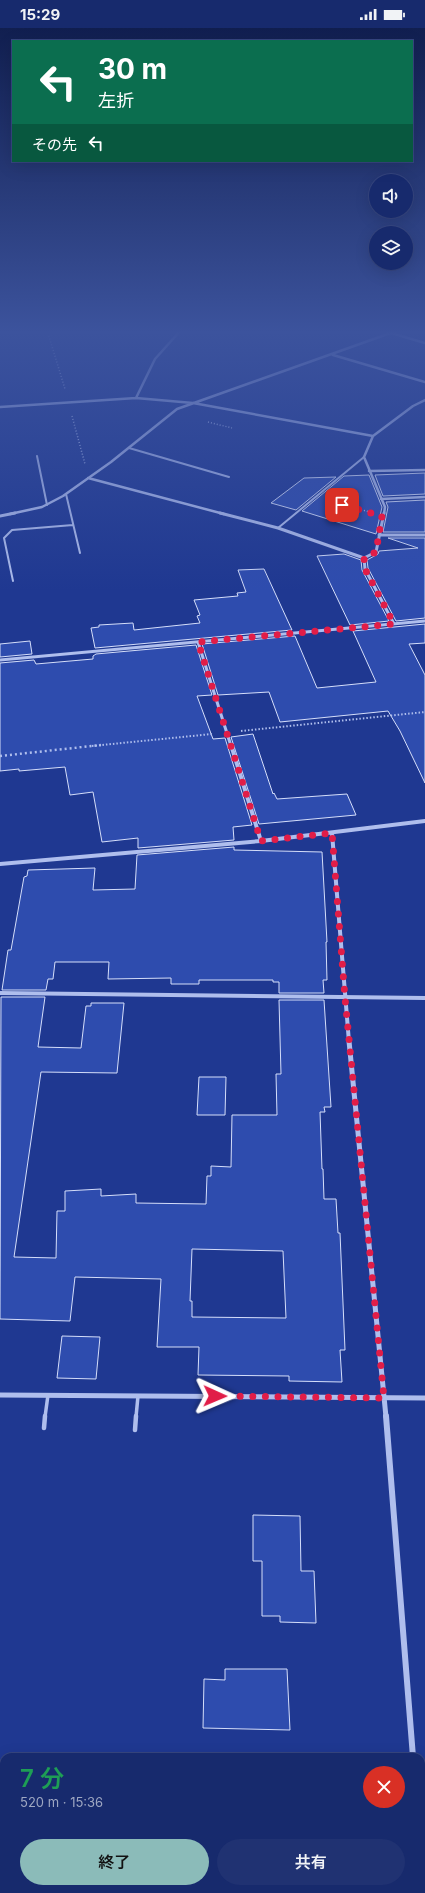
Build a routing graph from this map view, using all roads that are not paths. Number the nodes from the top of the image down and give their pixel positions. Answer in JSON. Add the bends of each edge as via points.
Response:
{"nodes":[{"id":1,"x":167,"y":417,"type":"edge"},
{"id":2,"x":270,"y":417,"type":"edge"},
{"id":3,"x":398,"y":417,"type":"edge"},
{"id":4,"x":373,"y":436,"type":"junction"},
{"id":5,"x":129,"y":448,"type":"junction"},
{"id":6,"x":37,"y":456,"type":"dead end"},
{"id":7,"x":364,"y":457,"type":"junction"},
{"id":8,"x":425,"y":470,"type":"edge"},
{"id":9,"x":369,"y":472,"type":"junction"},
{"id":10,"x":229,"y":477,"type":"dead end"},
{"id":11,"x":88,"y":478,"type":"junction"},
{"id":12,"x":66,"y":494,"type":"junction"},
{"id":13,"x":425,"y":497,"type":"edge"},
{"id":14,"x":381,"y":499,"type":"junction"},
{"id":15,"x":47,"y":505,"type":"junction"},
{"id":16,"x":0,"y":516,"type":"edge"},
{"id":17,"x":73,"y":526,"type":"junction"},
{"id":18,"x":278,"y":528,"type":"junction"},
{"id":19,"x":379,"y":535,"type":"junction"},
{"id":20,"x":425,"y":535,"type":"edge"},
{"id":21,"x":80,"y":553,"type":"dead end"},
{"id":22,"x":364,"y":558,"type":"junction"},
{"id":23,"x":13,"y":580,"type":"dead end"},
{"id":24,"x":425,"y":621,"type":"edge"},
{"id":25,"x":394,"y":624,"type":"junction"},
{"id":26,"x":198,"y":642,"type":"junction"},
{"id":27,"x":0,"y":660,"type":"edge"},
{"id":28,"x":425,"y":821,"type":"edge"},
{"id":29,"x":332,"y":833,"type":"junction"},
{"id":30,"x":261,"y":841,"type":"junction"},
{"id":31,"x":0,"y":864,"type":"edge"},
{"id":32,"x":0,"y":993,"type":"edge"},
{"id":33,"x":345,"y":998,"type":"junction"},
{"id":34,"x":425,"y":998,"type":"edge"},
{"id":35,"x":0,"y":1395,"type":"edge"},
{"id":36,"x":48,"y":1395,"type":"junction"},
{"id":37,"x":138,"y":1396,"type":"junction"},
{"id":38,"x":384,"y":1398,"type":"junction"},
{"id":39,"x":425,"y":1398,"type":"edge"},
{"id":40,"x":44,"y":1428,"type":"dead end"},
{"id":41,"x":135,"y":1430,"type":"dead end"},
{"id":42,"x":413,"y":1753,"type":"edge"}],
"edges":[{"from":1,"to":5,"type":"street"},
{"from":2,"to":4,"type":"street"},
{"from":3,"to":4,"type":"street"},
{"from":4,"to":7,"type":"street"},
{"from":5,"to":10,"type":"lane"},
{"from":5,"to":11,"type":"street"},
{"from":6,"to":15,"type":"lane"},
{"from":7,"to":9,"type":"street"},
{"from":7,"to":18,"type":"lane"},
{"from":8,"to":9,"type":"street"},
{"from":9,"to":14,"type":"street"},
{"from":11,"to":12,"type":"street"},
{"from":11,"to":18,"type":"street"},
{"from":12,"to":15,"type":"street"},
{"from":12,"to":17,"type":"lane"},
{"from":13,"to":14,"type":"street"},
{"from":14,"to":19,"type":"street","via":[[385,507]]},
{"from":15,"to":16,"type":"street"},
{"from":17,"to":21,"type":"lane"},
{"from":17,"to":23,"type":"lane","via":[[12,530],[4,538]]},
{"from":18,"to":22,"type":"street"},
{"from":19,"to":20,"type":"street"},
{"from":19,"to":22,"type":"street","via":[[376,552]]},
{"from":22,"to":25,"type":"street","via":[[365,569]]},
{"from":24,"to":25,"type":"street"},
{"from":25,"to":26,"type":"street"},
{"from":26,"to":27,"type":"street"},
{"from":26,"to":30,"type":"street"},
{"from":28,"to":29,"type":"street"},
{"from":29,"to":30,"type":"street"},
{"from":29,"to":33,"type":"street"},
{"from":30,"to":31,"type":"street"},
{"from":32,"to":33,"type":"street"},
{"from":33,"to":34,"type":"street"},
{"from":33,"to":38,"type":"street"},
{"from":35,"to":36,"type":"street"},
{"from":36,"to":37,"type":"street"},
{"from":36,"to":40,"type":"lane"},
{"from":37,"to":38,"type":"street"},
{"from":37,"to":41,"type":"lane"},
{"from":38,"to":39,"type":"street"},
{"from":38,"to":42,"type":"street"}]}
